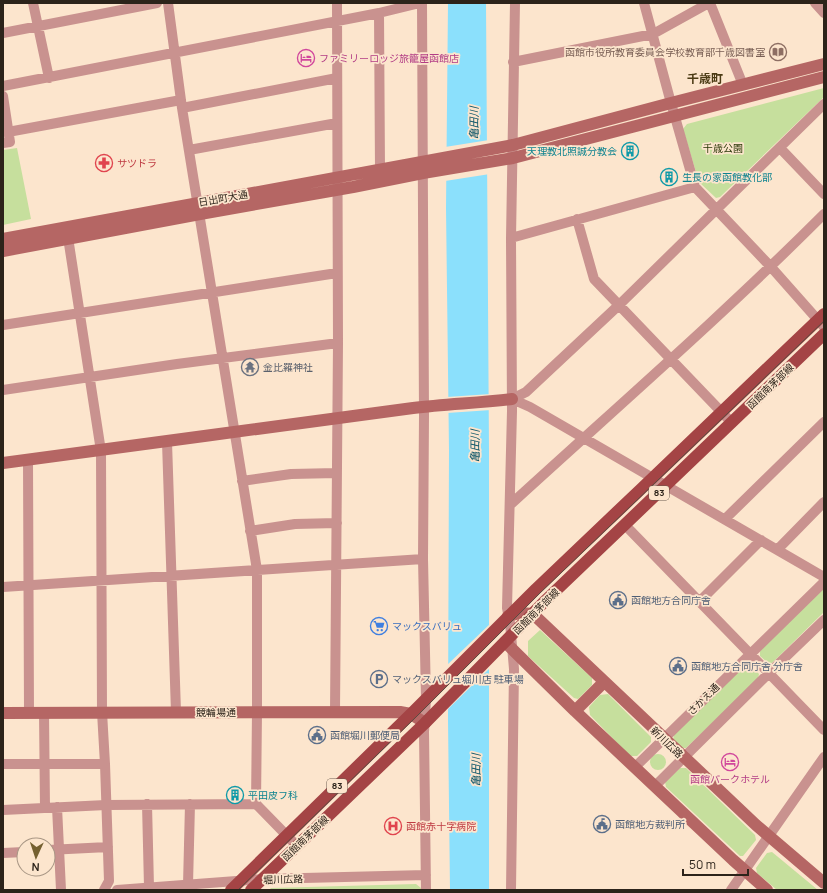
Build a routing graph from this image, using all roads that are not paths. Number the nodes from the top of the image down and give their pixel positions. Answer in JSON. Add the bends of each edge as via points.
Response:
{"nodes":[{"id":1,"x":33,"y":3,"type":"edge"},
{"id":2,"x":157,"y":3,"type":"edge"},
{"id":3,"x":168,"y":3,"type":"edge"},
{"id":4,"x":337,"y":3,"type":"edge"},
{"id":5,"x":421,"y":3,"type":"edge"},
{"id":6,"x":515,"y":3,"type":"edge"},
{"id":7,"x":644,"y":3,"type":"edge"},
{"id":8,"x":709,"y":3,"type":"edge"},
{"id":9,"x":815,"y":3,"type":"edge"},
{"id":10,"x":379,"y":13,"type":"junction"},
{"id":11,"x":824,"y":13,"type":"edge"},
{"id":12,"x":337,"y":21,"type":"junction"},
{"id":13,"x":38,"y":26,"type":"junction"},
{"id":14,"x":3,"y":33,"type":"edge"},
{"id":15,"x":653,"y":34,"type":"junction"},
{"id":16,"x":175,"y":53,"type":"junction"},
{"id":17,"x":513,"y":62,"type":"junction"},
{"id":18,"x":824,"y":64,"type":"edge"},
{"id":19,"x":824,"y":77,"type":"edge"},
{"id":20,"x":49,"y":78,"type":"junction"},
{"id":21,"x":337,"y":78,"type":"junction"},
{"id":22,"x":743,"y":85,"type":"junction"},
{"id":23,"x":3,"y":86,"type":"edge"},
{"id":24,"x":3,"y":96,"type":"edge"},
{"id":25,"x":671,"y":103,"type":"junction"},
{"id":26,"x":182,"y":104,"type":"junction"},
{"id":27,"x":824,"y":104,"type":"edge"},
{"id":28,"x":675,"y":116,"type":"junction"},
{"id":29,"x":337,"y":123,"type":"junction"},
{"id":30,"x":8,"y":132,"type":"junction"},
{"id":31,"x":3,"y":143,"type":"edge"},
{"id":32,"x":513,"y":145,"type":"junction"},
{"id":33,"x":780,"y":148,"type":"junction"},
{"id":34,"x":189,"y":150,"type":"junction"},
{"id":35,"x":489,"y":156,"type":"junction"},
{"id":36,"x":513,"y":158,"type":"junction"},
{"id":37,"x":423,"y":161,"type":"junction"},
{"id":38,"x":443,"y":164,"type":"junction"},
{"id":39,"x":380,"y":170,"type":"junction"},
{"id":40,"x":423,"y":174,"type":"junction"},
{"id":41,"x":338,"y":177,"type":"junction"},
{"id":42,"x":695,"y":187,"type":"junction"},
{"id":43,"x":337,"y":190,"type":"junction"},
{"id":44,"x":824,"y":194,"type":"edge"},
{"id":45,"x":199,"y":208,"type":"junction"},
{"id":46,"x":717,"y":210,"type":"junction"},
{"id":47,"x":824,"y":214,"type":"edge"},
{"id":48,"x":577,"y":219,"type":"junction"},
{"id":49,"x":68,"y":234,"type":"junction"},
{"id":50,"x":511,"y":238,"type":"junction"},
{"id":51,"x":3,"y":239,"type":"edge"},
{"id":52,"x":3,"y":251,"type":"edge"},
{"id":53,"x":771,"y":267,"type":"junction"},
{"id":54,"x":337,"y":273,"type":"junction"},
{"id":55,"x":211,"y":292,"type":"junction"},
{"id":56,"x":619,"y":305,"type":"junction"},
{"id":57,"x":80,"y":314,"type":"junction"},
{"id":58,"x":822,"y":320,"type":"edge"},
{"id":59,"x":3,"y":325,"type":"edge"},
{"id":60,"x":824,"y":334,"type":"edge"},
{"id":61,"x":338,"y":344,"type":"junction"},
{"id":62,"x":223,"y":358,"type":"junction"},
{"id":63,"x":671,"y":360,"type":"junction"},
{"id":64,"x":90,"y":377,"type":"junction"},
{"id":65,"x":3,"y":390,"type":"edge"},
{"id":66,"x":512,"y":399,"type":"junction"},
{"id":67,"x":424,"y":407,"type":"junction"},
{"id":68,"x":722,"y":412,"type":"junction"},
{"id":69,"x":337,"y":418,"type":"junction"},
{"id":70,"x":824,"y":422,"type":"edge"},
{"id":71,"x":732,"y":423,"type":"junction"},
{"id":72,"x":234,"y":432,"type":"junction"},
{"id":73,"x":583,"y":438,"type":"junction"},
{"id":74,"x":167,"y":442,"type":"junction"},
{"id":75,"x":101,"y":451,"type":"junction"},
{"id":76,"x":28,"y":460,"type":"junction"},
{"id":77,"x":3,"y":463,"type":"edge"},
{"id":78,"x":337,"y":473,"type":"junction"},
{"id":79,"x":653,"y":477,"type":"junction"},
{"id":80,"x":242,"y":481,"type":"junction"},
{"id":81,"x":668,"y":485,"type":"junction"},
{"id":82,"x":824,"y":502,"type":"edge"},
{"id":83,"x":511,"y":504,"type":"junction"},
{"id":84,"x":725,"y":520,"type":"junction"},
{"id":85,"x":337,"y":523,"type":"junction"},
{"id":86,"x":625,"y":525,"type":"junction"},
{"id":87,"x":250,"y":532,"type":"junction"},
{"id":88,"x":761,"y":540,"type":"junction"},
{"id":89,"x":777,"y":550,"type":"junction"},
{"id":90,"x":423,"y":559,"type":"junction"},
{"id":91,"x":337,"y":564,"type":"junction"},
{"id":92,"x":257,"y":570,"type":"junction"},
{"id":93,"x":172,"y":576,"type":"junction"},
{"id":94,"x":824,"y":577,"type":"edge"},
{"id":95,"x":102,"y":581,"type":"junction"},
{"id":96,"x":824,"y":582,"type":"edge"},
{"id":97,"x":29,"y":585,"type":"junction"},
{"id":98,"x":3,"y":587,"type":"edge"},
{"id":99,"x":699,"y":602,"type":"junction"},
{"id":100,"x":533,"y":614,"type":"junction"},
{"id":101,"x":508,"y":616,"type":"junction"},
{"id":102,"x":824,"y":620,"type":"edge"},
{"id":103,"x":510,"y":643,"type":"junction"},
{"id":104,"x":749,"y":653,"type":"junction"},
{"id":105,"x":769,"y":673,"type":"junction"},
{"id":106,"x":604,"y":682,"type":"junction"},
{"id":107,"x":426,"y":699,"type":"junction"},
{"id":108,"x":575,"y":711,"type":"junction"},
{"id":109,"x":29,"y":712,"type":"junction"},
{"id":110,"x":44,"y":712,"type":"junction"},
{"id":111,"x":102,"y":712,"type":"junction"},
{"id":112,"x":176,"y":712,"type":"junction"},
{"id":113,"x":257,"y":712,"type":"junction"},
{"id":114,"x":335,"y":712,"type":"junction"},
{"id":115,"x":3,"y":713,"type":"edge"},
{"id":116,"x":411,"y":714,"type":"junction"},
{"id":117,"x":425,"y":723,"type":"junction"},
{"id":118,"x":824,"y":730,"type":"edge"},
{"id":119,"x":663,"y":738,"type":"junction"},
{"id":120,"x":824,"y":757,"type":"edge"},
{"id":121,"x":683,"y":758,"type":"junction"},
{"id":122,"x":3,"y":764,"type":"edge"},
{"id":123,"x":45,"y":764,"type":"junction"},
{"id":124,"x":105,"y":764,"type":"junction"},
{"id":125,"x":634,"y":767,"type":"junction"},
{"id":126,"x":655,"y":786,"type":"junction"},
{"id":127,"x":147,"y":804,"type":"junction"},
{"id":128,"x":190,"y":804,"type":"junction"},
{"id":129,"x":256,"y":804,"type":"junction"},
{"id":130,"x":106,"y":805,"type":"junction"},
{"id":131,"x":57,"y":807,"type":"junction"},
{"id":132,"x":45,"y":808,"type":"junction"},
{"id":133,"x":3,"y":810,"type":"edge"},
{"id":134,"x":286,"y":835,"type":"junction"},
{"id":135,"x":768,"y":836,"type":"junction"},
{"id":136,"x":297,"y":846,"type":"junction"},
{"id":137,"x":108,"y":847,"type":"junction"},
{"id":138,"x":59,"y":850,"type":"junction"},
{"id":139,"x":16,"y":852,"type":"edge"},
{"id":140,"x":3,"y":853,"type":"edge"},
{"id":141,"x":744,"y":871,"type":"junction"},
{"id":142,"x":426,"y":875,"type":"junction"},
{"id":143,"x":263,"y":879,"type":"junction"},
{"id":144,"x":241,"y":881,"type":"junction"},
{"id":145,"x":824,"y":883,"type":"edge"},
{"id":146,"x":188,"y":885,"type":"junction"},
{"id":147,"x":149,"y":887,"type":"junction"},
{"id":148,"x":61,"y":890,"type":"edge"},
{"id":149,"x":104,"y":890,"type":"edge"},
{"id":150,"x":117,"y":890,"type":"edge"},
{"id":151,"x":231,"y":890,"type":"edge"},
{"id":152,"x":251,"y":890,"type":"edge"},
{"id":153,"x":426,"y":890,"type":"edge"},
{"id":154,"x":511,"y":890,"type":"edge"},
{"id":155,"x":731,"y":890,"type":"edge"},
{"id":156,"x":767,"y":890,"type":"edge"}],
"edges":[{"from":1,"to":13,"type":"street"},
{"from":2,"to":13,"type":"street"},
{"from":3,"to":16,"type":"street"},
{"from":4,"to":12,"type":"street"},
{"from":5,"to":10,"type":"street"},
{"from":5,"to":37,"type":"street"},
{"from":6,"to":17,"type":"street"},
{"from":7,"to":15,"type":"street"},
{"from":8,"to":15,"type":"street"},
{"from":8,"to":22,"type":"street"},
{"from":9,"to":11,"type":"street"},
{"from":10,"to":12,"type":"street"},
{"from":10,"to":39,"type":"street"},
{"from":12,"to":16,"type":"street"},
{"from":12,"to":21,"type":"street"},
{"from":13,"to":14,"type":"street"},
{"from":13,"to":20,"type":"street"},
{"from":15,"to":17,"type":"street"},
{"from":15,"to":25,"type":"street"},
{"from":16,"to":20,"type":"street"},
{"from":16,"to":26,"type":"street"},
{"from":17,"to":32,"type":"street"},
{"from":18,"to":22,"type":"street"},
{"from":19,"to":28,"type":"street"},
{"from":20,"to":23,"type":"street"},
{"from":21,"to":26,"type":"street"},
{"from":21,"to":29,"type":"street"},
{"from":22,"to":25,"type":"street"},
{"from":24,"to":30,"type":"street"},
{"from":25,"to":28,"type":"street"},
{"from":25,"to":32,"type":"street"},
{"from":26,"to":30,"type":"street"},
{"from":26,"to":34,"type":"street"},
{"from":27,"to":33,"type":"street"},
{"from":28,"to":36,"type":"street"},
{"from":28,"to":42,"type":"street"},
{"from":29,"to":34,"type":"street"},
{"from":29,"to":41,"type":"street"},
{"from":30,"to":31,"type":"street","via":[[10,142]]},
{"from":32,"to":35,"type":"street"},
{"from":32,"to":36,"type":"street"},
{"from":33,"to":44,"type":"street"},
{"from":33,"to":46,"type":"street"},
{"from":34,"to":45,"type":"street"},
{"from":35,"to":36,"type":"street"},
{"from":35,"to":38,"type":"street"},
{"from":36,"to":50,"type":"street"},
{"from":37,"to":38,"type":"street","name":"日出町大通"},
{"from":37,"to":39,"type":"street","name":"日出町大通"},
{"from":37,"to":40,"type":"street"},
{"from":38,"to":40,"type":"street","name":"日出町大通"},
{"from":39,"to":41,"type":"street","name":"日出町大通"},
{"from":40,"to":43,"type":"street","name":"日出町大通"},
{"from":40,"to":67,"type":"street"},
{"from":41,"to":43,"type":"street"},
{"from":41,"to":45,"type":"street","name":"日出町大通"},
{"from":42,"to":46,"type":"street"},
{"from":42,"to":48,"type":"street"},
{"from":43,"to":45,"type":"street","name":"日出町大通"},
{"from":43,"to":54,"type":"street"},
{"from":45,"to":49,"type":"street","name":"日出町大通"},
{"from":45,"to":55,"type":"street"},
{"from":46,"to":53,"type":"street"},
{"from":46,"to":56,"type":"street"},
{"from":47,"to":53,"type":"street"},
{"from":48,"to":50,"type":"street"},
{"from":48,"to":56,"type":"street","via":[[594,279]]},
{"from":49,"to":51,"type":"street","name":"日出町大通"},
{"from":49,"to":52,"type":"street","name":"日出町大通"},
{"from":49,"to":57,"type":"street"},
{"from":50,"to":66,"type":"street"},
{"from":53,"to":58,"type":"street"},
{"from":53,"to":63,"type":"street"},
{"from":54,"to":55,"type":"street"},
{"from":54,"to":61,"type":"street"},
{"from":55,"to":57,"type":"street"},
{"from":55,"to":62,"type":"street"},
{"from":56,"to":63,"type":"street"},
{"from":56,"to":66,"type":"street","via":[[526,392]]},
{"from":57,"to":59,"type":"street"},
{"from":57,"to":64,"type":"street"},
{"from":58,"to":68,"type":"main road","name":"函館南茅部線","number":"83"},
{"from":60,"to":71,"type":"main road","name":"函館南茅部線","number":"83"},
{"from":61,"to":62,"type":"street"},
{"from":61,"to":69,"type":"street"},
{"from":62,"to":64,"type":"street"},
{"from":62,"to":72,"type":"street"},
{"from":63,"to":68,"type":"street"},
{"from":63,"to":73,"type":"street"},
{"from":64,"to":65,"type":"street"},
{"from":64,"to":75,"type":"street"},
{"from":66,"to":67,"type":"street"},
{"from":66,"to":73,"type":"street"},
{"from":66,"to":83,"type":"street"},
{"from":67,"to":69,"type":"street"},
{"from":67,"to":90,"type":"street"},
{"from":68,"to":71,"type":"street"},
{"from":68,"to":79,"type":"main road","name":"函館南茅部線","number":"83"},
{"from":69,"to":72,"type":"street"},
{"from":69,"to":78,"type":"street"},
{"from":70,"to":84,"type":"street"},
{"from":71,"to":81,"type":"main road","name":"函館南茅部線","number":"83"},
{"from":72,"to":74,"type":"street"},
{"from":72,"to":80,"type":"street"},
{"from":73,"to":79,"type":"street"},
{"from":73,"to":83,"type":"street"},
{"from":74,"to":75,"type":"street"},
{"from":74,"to":93,"type":"street"},
{"from":75,"to":76,"type":"street"},
{"from":75,"to":95,"type":"street"},
{"from":76,"to":77,"type":"street"},
{"from":76,"to":97,"type":"street"},
{"from":78,"to":80,"type":"street","via":[[291,474]]},
{"from":78,"to":85,"type":"street"},
{"from":79,"to":81,"type":"street"},
{"from":79,"to":101,"type":"main road","name":"函館南茅部線","number":"83"},
{"from":80,"to":87,"type":"street"},
{"from":81,"to":84,"type":"street"},
{"from":81,"to":86,"type":"main road","name":"函館南茅部線","number":"83"},
{"from":82,"to":89,"type":"street"},
{"from":83,"to":101,"type":"street"},
{"from":84,"to":88,"type":"street"},
{"from":85,"to":87,"type":"street","via":[[295,524]]},
{"from":85,"to":91,"type":"street"},
{"from":86,"to":99,"type":"street"},
{"from":86,"to":100,"type":"main road","name":"函館南茅部線","number":"83"},
{"from":87,"to":92,"type":"street"},
{"from":88,"to":89,"type":"street"},
{"from":88,"to":99,"type":"street"},
{"from":89,"to":94,"type":"street"},
{"from":90,"to":91,"type":"street"},
{"from":90,"to":107,"type":"street"},
{"from":91,"to":92,"type":"street"},
{"from":91,"to":114,"type":"street"},
{"from":92,"to":93,"type":"street"},
{"from":92,"to":113,"type":"street"},
{"from":93,"to":95,"type":"street"},
{"from":93,"to":112,"type":"street"},
{"from":95,"to":97,"type":"street"},
{"from":95,"to":111,"type":"street"},
{"from":96,"to":104,"type":"street","name":"さかえ通"},
{"from":97,"to":98,"type":"street"},
{"from":97,"to":109,"type":"street"},
{"from":99,"to":104,"type":"street"},
{"from":100,"to":101,"type":"street","via":[[520,613]]},
{"from":100,"to":103,"type":"main road","name":"函館南茅部線","number":"83"},
{"from":100,"to":106,"type":"street","name":"新川広路"},
{"from":101,"to":103,"type":"street"},
{"from":101,"to":107,"type":"main road","name":"函館南茅部線","number":"83"},
{"from":102,"to":105,"type":"street"},
{"from":103,"to":108,"type":"street"},
{"from":103,"to":117,"type":"main road","name":"函館南茅部線","number":"83","via":[[494,653]]},
{"from":103,"to":154,"type":"street"},
{"from":104,"to":105,"type":"street"},
{"from":104,"to":119,"type":"street","name":"さかえ通"},
{"from":105,"to":118,"type":"street"},
{"from":105,"to":121,"type":"street"},
{"from":106,"to":108,"type":"street"},
{"from":106,"to":119,"type":"street","name":"新川広路"},
{"from":107,"to":116,"type":"main road","number":"83"},
{"from":107,"to":117,"type":"street"},
{"from":108,"to":125,"type":"street"},
{"from":109,"to":110,"type":"street","name":"競輪場通"},
{"from":109,"to":115,"type":"street","name":"競輪場通"},
{"from":110,"to":111,"type":"street","name":"競輪場通"},
{"from":110,"to":123,"type":"street"},
{"from":111,"to":112,"type":"street","name":"競輪場通"},
{"from":111,"to":124,"type":"street"},
{"from":112,"to":113,"type":"street","name":"競輪場通"},
{"from":113,"to":114,"type":"street","name":"競輪場通"},
{"from":113,"to":129,"type":"street"},
{"from":114,"to":116,"type":"street","name":"競輪場通"},
{"from":116,"to":117,"type":"street","name":"競輪場通"},
{"from":116,"to":134,"type":"main road","number":"83"},
{"from":117,"to":136,"type":"main road","name":"函館南茅部線","number":"83"},
{"from":117,"to":142,"type":"street"},
{"from":119,"to":121,"type":"street","name":"新川広路"},
{"from":119,"to":125,"type":"street","name":"さかえ通"},
{"from":120,"to":135,"type":"street"},
{"from":121,"to":126,"type":"street"},
{"from":121,"to":135,"type":"street","name":"新川広路"},
{"from":122,"to":123,"type":"street"},
{"from":123,"to":124,"type":"street"},
{"from":123,"to":132,"type":"street"},
{"from":124,"to":130,"type":"street"},
{"from":125,"to":126,"type":"street"},
{"from":126,"to":141,"type":"street"},
{"from":127,"to":128,"type":"street"},
{"from":127,"to":130,"type":"street"},
{"from":127,"to":147,"type":"street"},
{"from":128,"to":129,"type":"street"},
{"from":128,"to":146,"type":"street"},
{"from":129,"to":134,"type":"street"},
{"from":130,"to":131,"type":"street"},
{"from":130,"to":137,"type":"street"},
{"from":131,"to":132,"type":"street"},
{"from":131,"to":138,"type":"street"},
{"from":132,"to":133,"type":"street"},
{"from":134,"to":136,"type":"street"},
{"from":134,"to":144,"type":"main road","number":"83"},
{"from":135,"to":141,"type":"street"},
{"from":135,"to":145,"type":"street","name":"新川広路"},
{"from":136,"to":143,"type":"main road","name":"函館南茅部線","number":"83"},
{"from":137,"to":138,"type":"street"},
{"from":137,"to":149,"type":"street","via":[[109,881]]},
{"from":138,"to":148,"type":"street"},
{"from":139,"to":140,"type":"street"},
{"from":141,"to":155,"type":"street"},
{"from":141,"to":156,"type":"street"},
{"from":142,"to":143,"type":"street","name":"堀川広路"},
{"from":142,"to":153,"type":"street"},
{"from":143,"to":144,"type":"street","name":"堀川広路"},
{"from":143,"to":152,"type":"main road","name":"函館南茅部線","number":"83"},
{"from":144,"to":146,"type":"street","name":"堀川広路"},
{"from":144,"to":151,"type":"main road","number":"83"},
{"from":146,"to":147,"type":"street","name":"堀川広路"},
{"from":147,"to":150,"type":"street","name":"堀川広路"}]}
